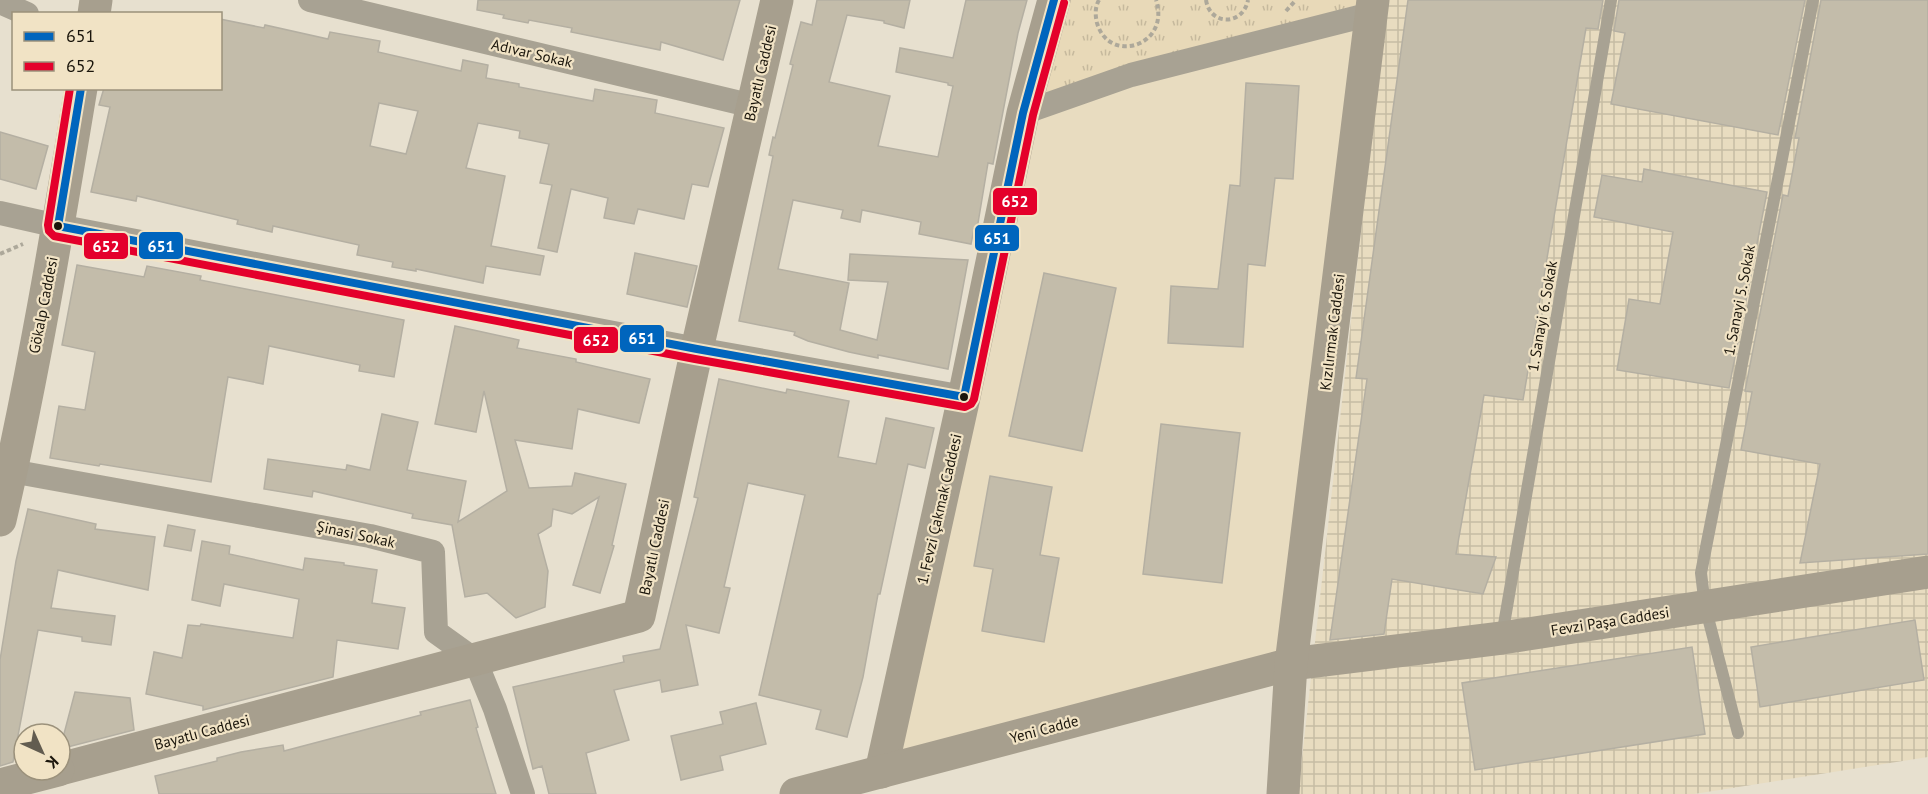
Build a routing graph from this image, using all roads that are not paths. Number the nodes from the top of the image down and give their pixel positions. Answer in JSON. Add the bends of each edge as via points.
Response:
{"nodes":[{"id":1,"x":310,"y":0,"type":"edge"},
{"id":2,"x":777,"y":0,"type":"edge"},
{"id":3,"x":1054,"y":0,"type":"edge"},
{"id":4,"x":1611,"y":0,"type":"edge"},
{"id":5,"x":1813,"y":0,"type":"edge"},
{"id":6,"x":0,"y":2,"type":"edge"},
{"id":7,"x":1372,"y":7,"type":"edge"},
{"id":8,"x":22,"y":12,"type":"edge"},
{"id":9,"x":81,"y":90,"type":"edge"},
{"id":10,"x":753,"y":106,"type":"junction"},
{"id":11,"x":1023,"y":113,"type":"junction"},
{"id":12,"x":0,"y":213,"type":"edge"},
{"id":13,"x":58,"y":226,"type":"junction"},
{"id":14,"x":697,"y":350,"type":"junction"},
{"id":15,"x":964,"y":397,"type":"junction"},
{"id":16,"x":11,"y":471,"type":"junction"},
{"id":17,"x":0,"y":520,"type":"edge"},
{"id":18,"x":1928,"y":572,"type":"edge"},
{"id":19,"x":1705,"y":606,"type":"junction"},
{"id":20,"x":1502,"y":638,"type":"junction"},
{"id":21,"x":474,"y":660,"type":"junction"},
{"id":22,"x":1291,"y":664,"type":"junction"},
{"id":23,"x":1738,"y":733,"type":"dead end"},
{"id":24,"x":72,"y":767,"type":"edge"},
{"id":25,"x":881,"y":772,"type":"junction"},
{"id":26,"x":523,"y":794,"type":"edge"},
{"id":27,"x":796,"y":794,"type":"edge"},
{"id":28,"x":1283,"y":794,"type":"edge"}],
"edges":[{"from":1,"to":10,"type":"street","name":"Adıvar Sokak"},
{"from":2,"to":10,"type":"street","name":"Bayatlı Caddesi"},
{"from":3,"to":11,"type":"street","name":"1. Fevzi Çakmak Caddesi"},
{"from":4,"to":20,"type":"lane","name":"1. Sanayi 6. Sokak"},
{"from":5,"to":19,"type":"lane","name":"1. Sanayi 5. Sokak","via":[[1701,573]]},
{"from":6,"to":8,"type":"street"},
{"from":7,"to":11,"type":"street","via":[[1131,75]]},
{"from":7,"to":22,"type":"street","name":"Kızılırmak Caddesi"},
{"from":9,"to":13,"type":"street","name":"Gökalp Caddesi"},
{"from":10,"to":14,"type":"street","name":"Bayatlı Caddesi"},
{"from":11,"to":15,"type":"street","name":"1. Fevzi Çakmak Caddesi"},
{"from":12,"to":13,"type":"street"},
{"from":13,"to":14,"type":"street"},
{"from":13,"to":16,"type":"street","name":"Gökalp Caddesi"},
{"from":14,"to":15,"type":"street"},
{"from":14,"to":21,"type":"street","name":"Bayatlı Caddesi","via":[[639,616]]},
{"from":15,"to":25,"type":"street","name":"1. Fevzi Çakmak Caddesi"},
{"from":16,"to":17,"type":"street","name":"Gökalp Caddesi"},
{"from":16,"to":21,"type":"street","name":"Şinasi Sokak","via":[[370,536],[433,552],[436,632]]},
{"from":18,"to":19,"type":"street","name":"Fevzi Paşa Caddesi"},
{"from":19,"to":20,"type":"street","name":"Fevzi Paşa Caddesi"},
{"from":19,"to":23,"type":"lane","name":"1. Sanayi 5. Sokak"},
{"from":20,"to":22,"type":"street","name":"Fevzi Paşa Caddesi"},
{"from":21,"to":24,"type":"street","name":"Bayatlı Caddesi"},
{"from":21,"to":26,"type":"street"},
{"from":22,"to":25,"type":"street","name":"Yeni Cadde"},
{"from":22,"to":28,"type":"street","name":"Kızılırmak Caddesi"},
{"from":25,"to":27,"type":"street","name":"Yeni Cadde"}]}
